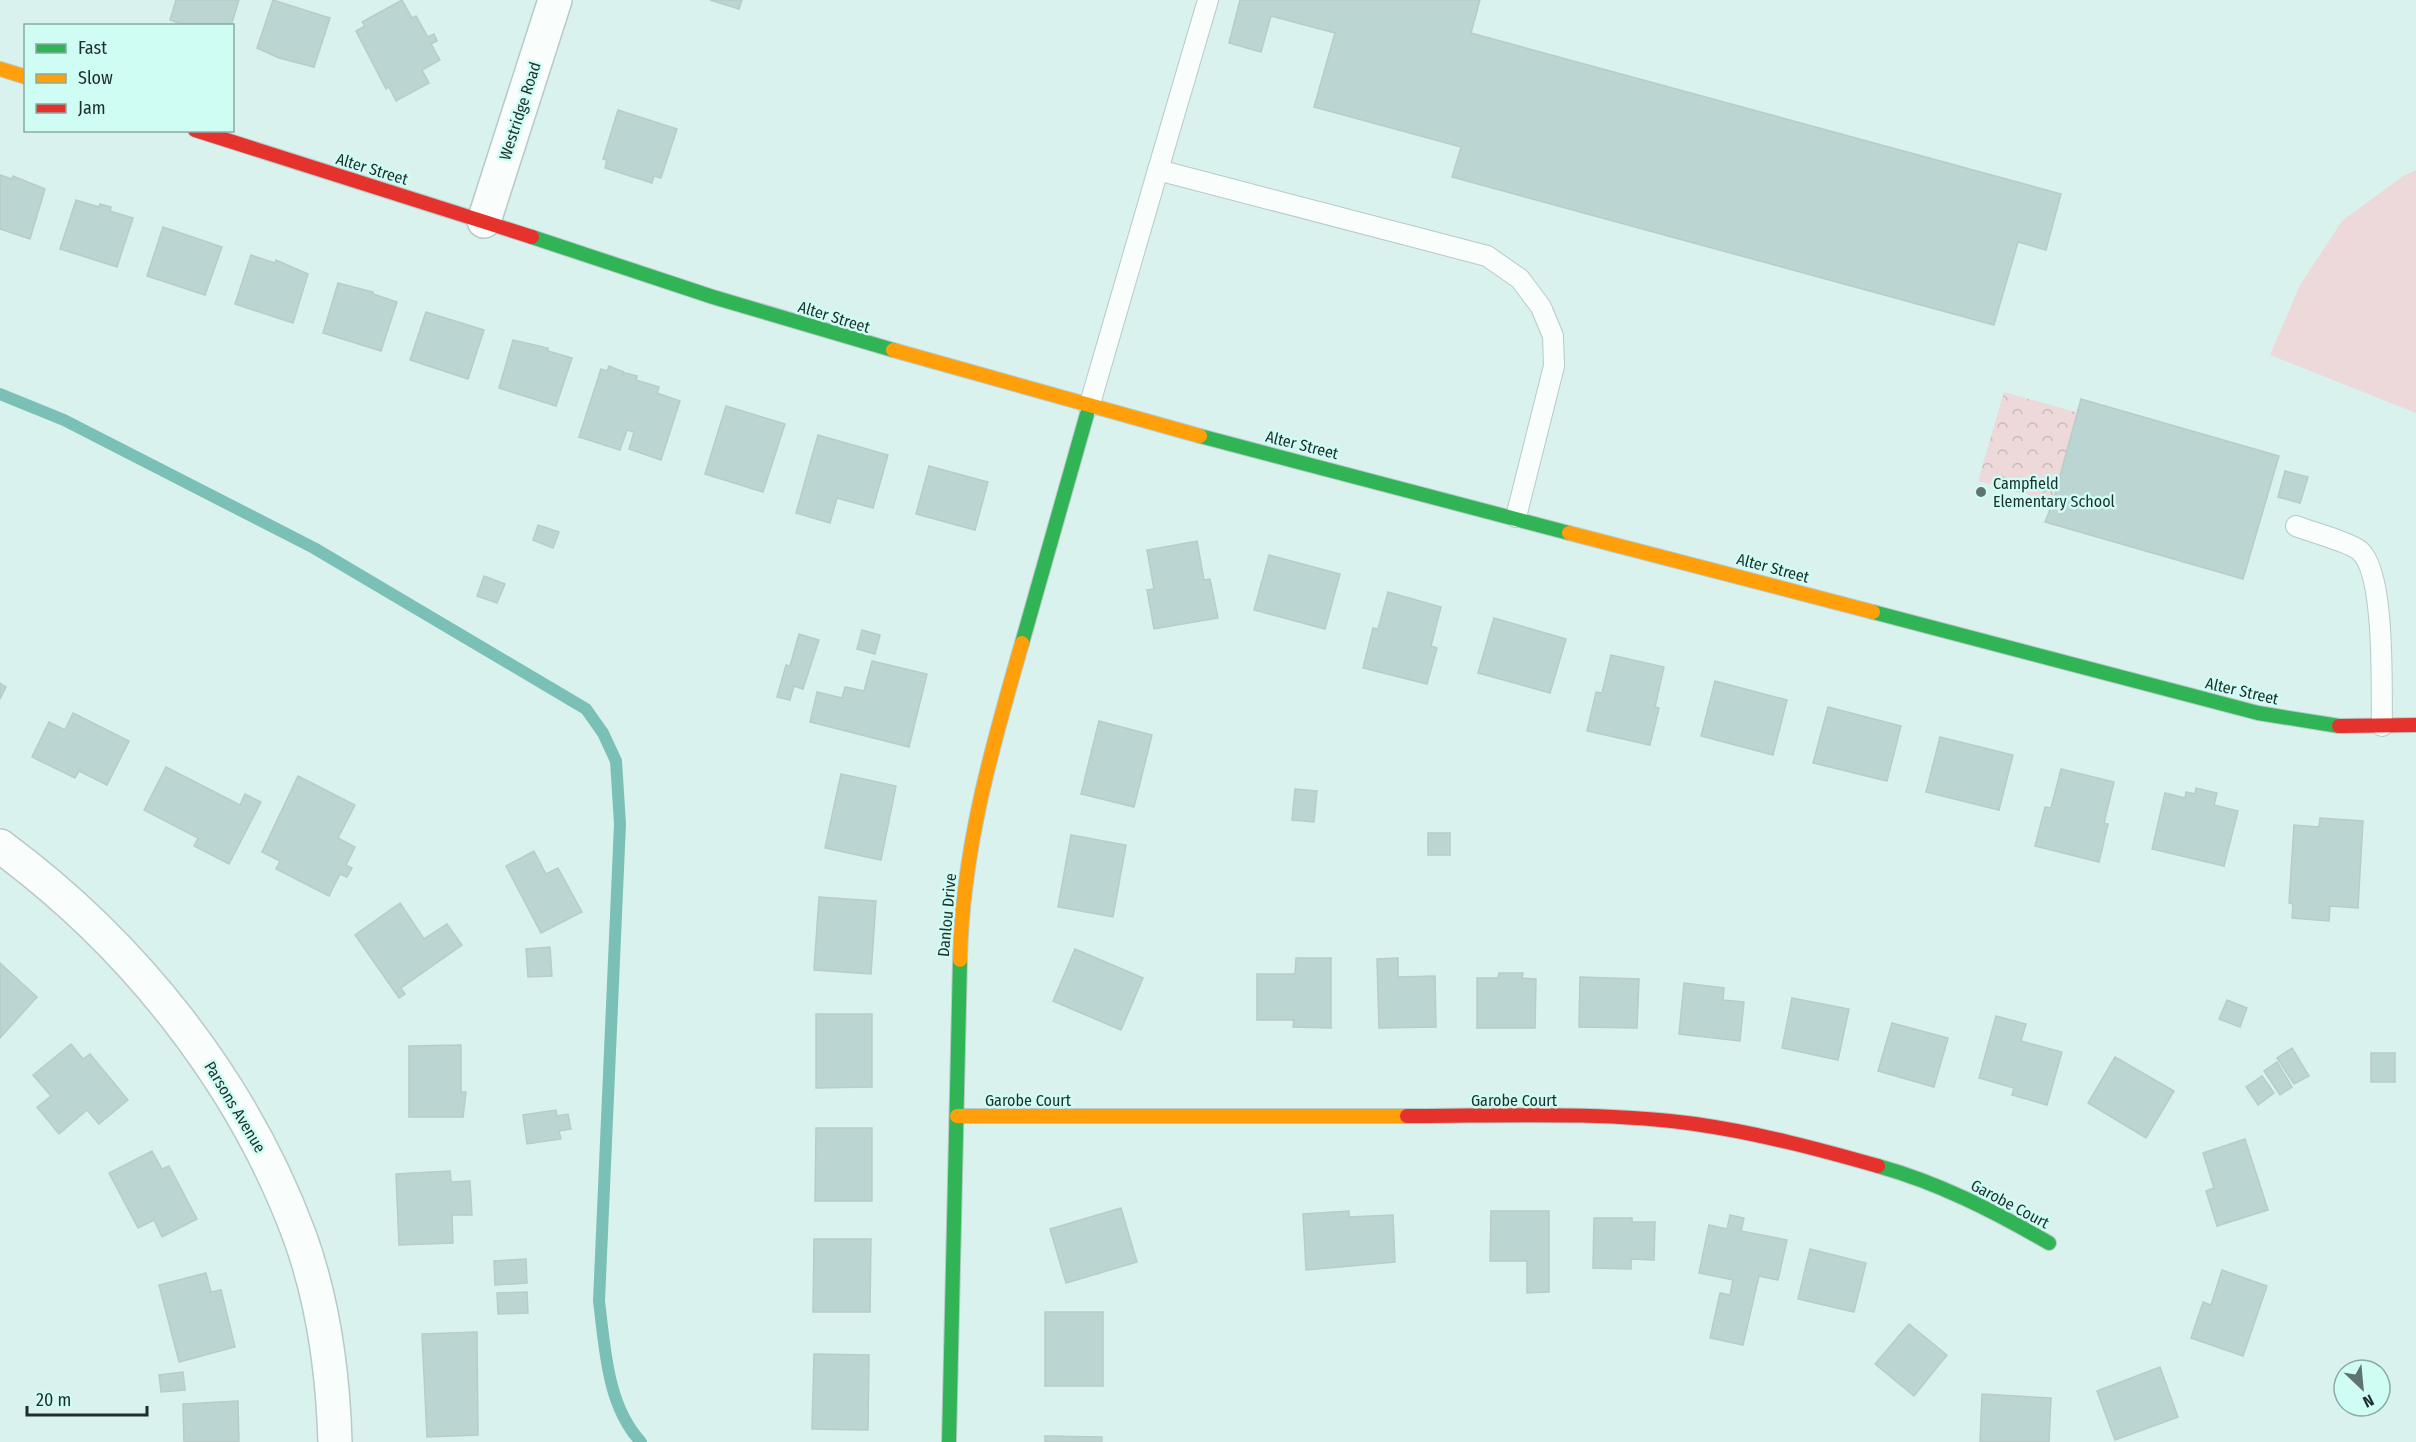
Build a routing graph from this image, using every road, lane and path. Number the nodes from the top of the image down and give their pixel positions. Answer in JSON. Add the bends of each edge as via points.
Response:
{"nodes":[{"id":1,"x":555,"y":0,"type":"edge"},
{"id":2,"x":1208,"y":0,"type":"edge"},
{"id":3,"x":0,"y":69,"type":"edge"},
{"id":4,"x":24,"y":76,"type":"edge"},
{"id":5,"x":201,"y":132,"type":"edge"},
{"id":6,"x":1158,"y":170,"type":"junction"},
{"id":7,"x":484,"y":221,"type":"junction"},
{"id":8,"x":1089,"y":407,"type":"junction"},
{"id":9,"x":1516,"y":517,"type":"junction"},
{"id":10,"x":2296,"y":526,"type":"dead end"},
{"id":11,"x":2416,"y":724,"type":"edge"},
{"id":12,"x":2382,"y":726,"type":"junction"},
{"id":13,"x":0,"y":846,"type":"edge"},
{"id":14,"x":957,"y":1116,"type":"junction"},
{"id":15,"x":2049,"y":1243,"type":"dead end"},
{"id":16,"x":335,"y":1442,"type":"edge"},
{"id":17,"x":949,"y":1442,"type":"edge"}],
"edges":[{"from":1,"to":7,"type":"street","name":"Westridge Road"},
{"from":2,"to":6,"type":"lane"},
{"from":3,"to":4,"type":"street"},
{"from":5,"to":7,"type":"street","name":"Alter Street"},
{"from":6,"to":8,"type":"lane"},
{"from":6,"to":9,"type":"lane","via":[[1487,256],[1520,279],[1541,306],[1553,336],[1554,366]]},
{"from":7,"to":8,"type":"street","name":"Alter Street","via":[[713,297]]},
{"from":8,"to":9,"type":"street","name":"Alter Street"},
{"from":8,"to":14,"type":"street","name":"Danlou Drive","via":[[986,768],[968,863],[960,940]]},
{"from":9,"to":12,"type":"street","name":"Alter Street","via":[[2258,713],[2334,726]]},
{"from":10,"to":12,"type":"lane","via":[[2360,550],[2372,573],[2379,612]]},
{"from":11,"to":12,"type":"street","name":"Alter Street"},
{"from":13,"to":16,"type":"street","name":"Parsons Avenue","via":[[79,911],[145,979],[203,1055],[258,1140],[300,1238],[318,1306],[333,1396]]},
{"from":14,"to":15,"type":"street","name":"Garobe Court","via":[[1591,1116],[1694,1124],[1786,1140],[1910,1175],[1987,1207]]},
{"from":14,"to":17,"type":"street","name":"Danlou Drive"}]}
